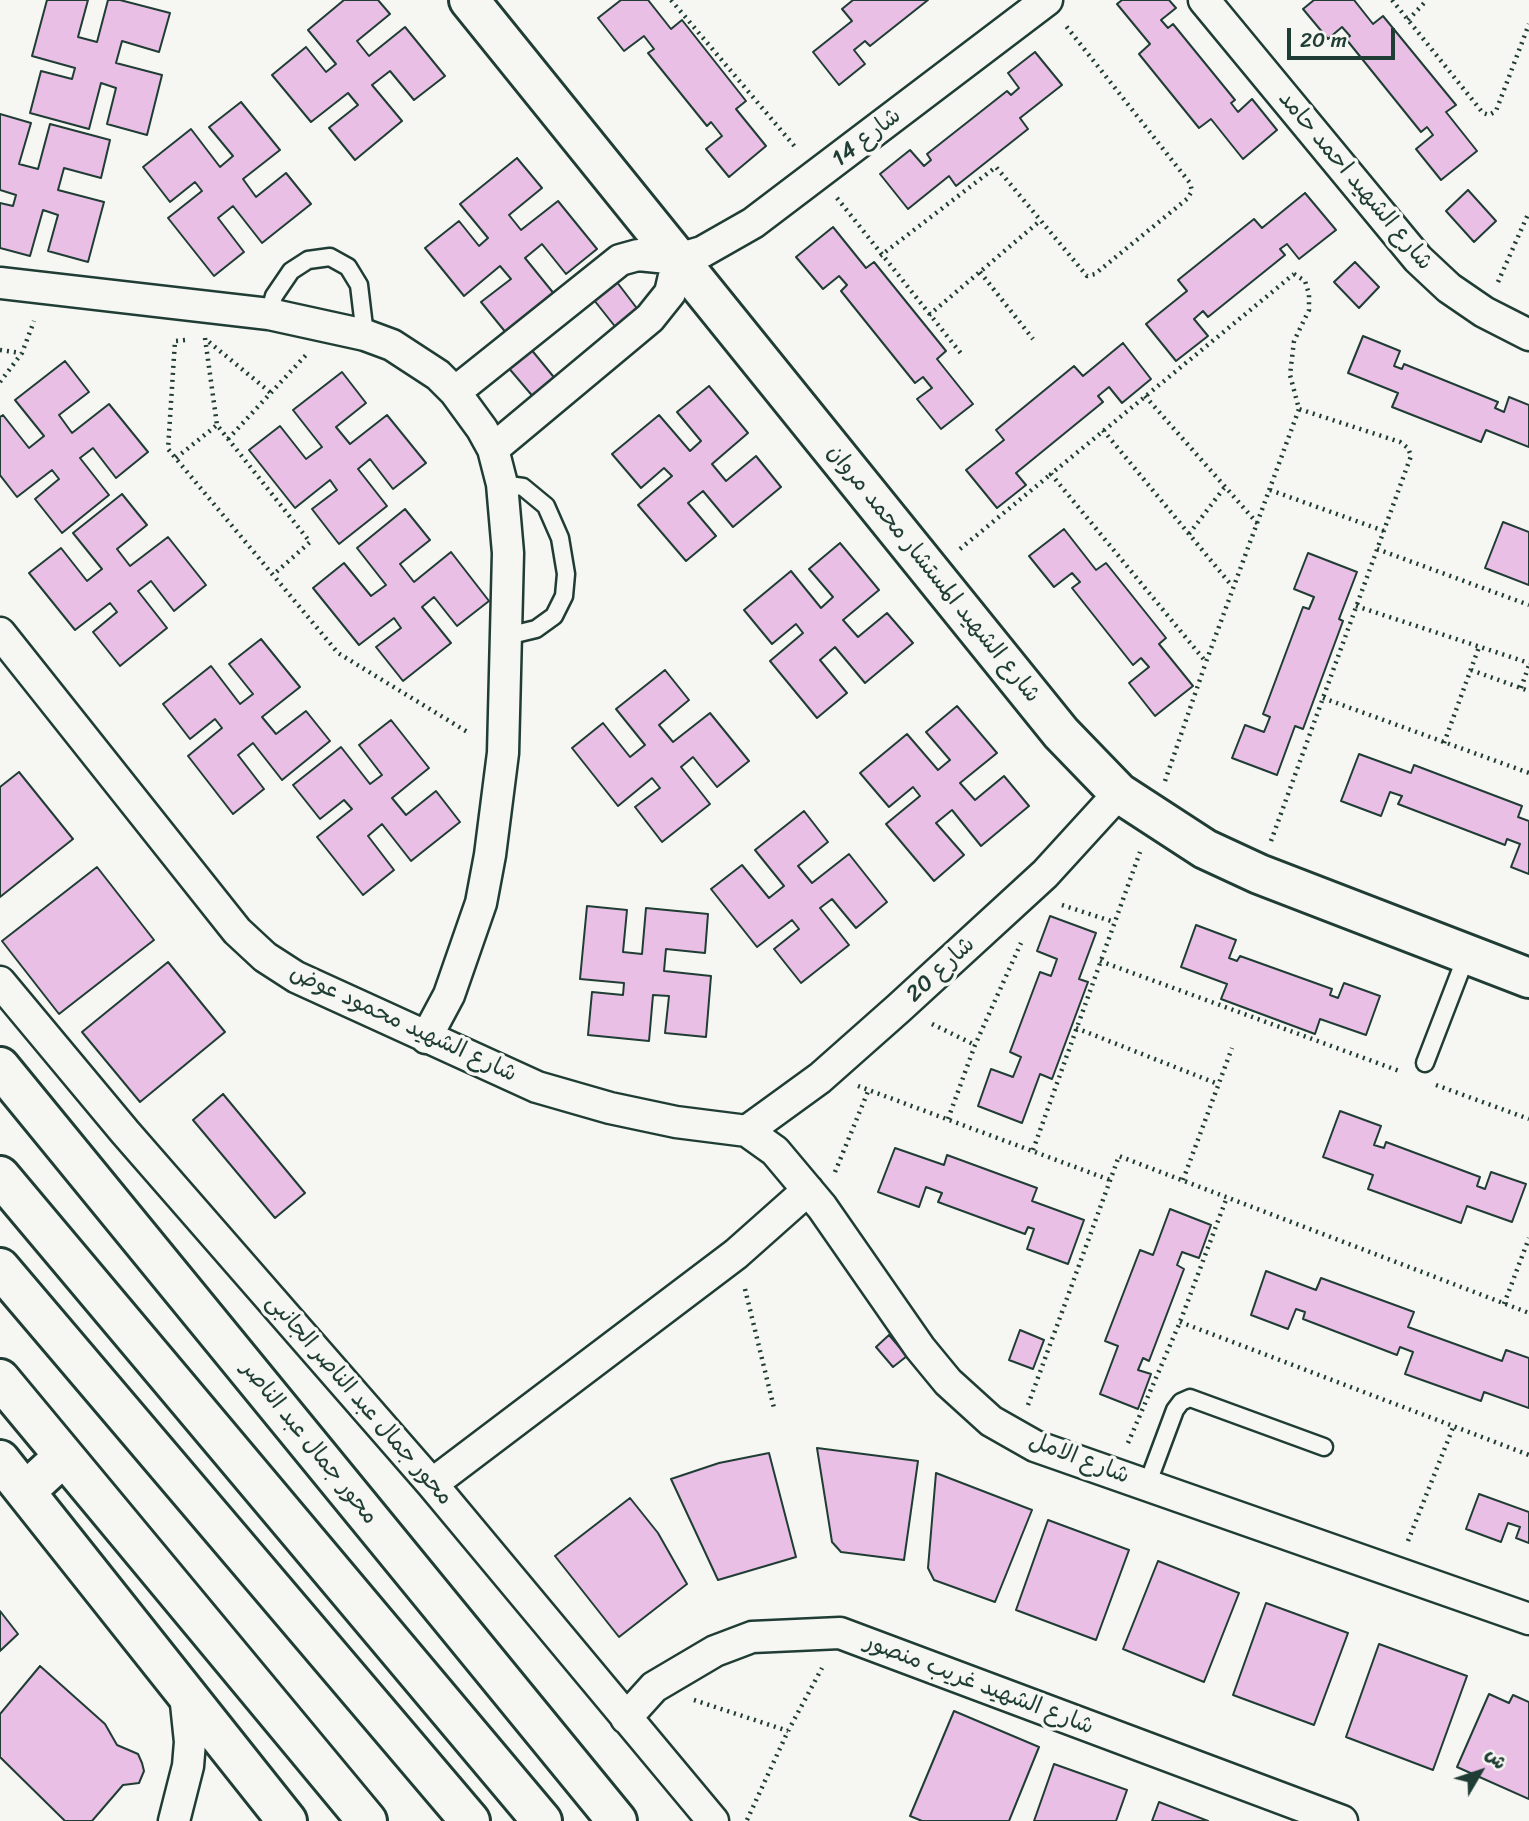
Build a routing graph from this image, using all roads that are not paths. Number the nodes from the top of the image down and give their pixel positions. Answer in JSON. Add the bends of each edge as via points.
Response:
{"nodes":[{"id":1,"x":469,"y":0,"type":"edge"},
{"id":2,"x":1046,"y":0,"type":"edge"},
{"id":3,"x":1204,"y":0,"type":"edge"},
{"id":4,"x":678,"y":259,"type":"junction"},
{"id":5,"x":0,"y":283,"type":"edge"},
{"id":6,"x":269,"y":314,"type":"junction"},
{"id":7,"x":365,"y":335,"type":"junction"},
{"id":8,"x":1529,"y":335,"type":"edge"},
{"id":9,"x":455,"y":391,"type":"junction"},
{"id":10,"x":493,"y":449,"type":"junction"},
{"id":11,"x":502,"y":484,"type":"junction"},
{"id":12,"x":0,"y":633,"type":"edge"},
{"id":13,"x":507,"y":636,"type":"junction"},
{"id":14,"x":1119,"y":793,"type":"junction"},
{"id":15,"x":1467,"y":954,"type":"junction"},
{"id":16,"x":1529,"y":978,"type":"edge"},
{"id":17,"x":0,"y":982,"type":"edge"},
{"id":18,"x":426,"y":1038,"type":"junction"},
{"id":19,"x":1425,"y":1063,"type":"dead end"},
{"id":20,"x":0,"y":1067,"type":"edge"},
{"id":21,"x":747,"y":1130,"type":"junction"},
{"id":22,"x":0,"y":1176,"type":"edge"},
{"id":23,"x":815,"y":1198,"type":"junction"},
{"id":24,"x":0,"y":1268,"type":"edge"},
{"id":25,"x":0,"y":1379,"type":"edge"},
{"id":26,"x":1324,"y":1447,"type":"dead end"},
{"id":27,"x":63,"y":1457,"type":"junction"},
{"id":28,"x":0,"y":1460,"type":"edge"},
{"id":29,"x":432,"y":1484,"type":"junction"},
{"id":30,"x":1147,"y":1485,"type":"junction"},
{"id":31,"x":26,"y":1491,"type":"junction"},
{"id":32,"x":1529,"y":1619,"type":"edge"},
{"id":33,"x":185,"y":1694,"type":"junction"},
{"id":34,"x":626,"y":1718,"type":"junction"},
{"id":35,"x":174,"y":1821,"type":"edge"},
{"id":36,"x":286,"y":1821,"type":"edge"},
{"id":37,"x":367,"y":1821,"type":"edge"},
{"id":38,"x":470,"y":1821,"type":"edge"},
{"id":39,"x":542,"y":1821,"type":"edge"},
{"id":40,"x":617,"y":1821,"type":"edge"},
{"id":41,"x":713,"y":1821,"type":"edge"},
{"id":42,"x":1342,"y":1821,"type":"edge"}],
"edges":[{"from":1,"to":4,"type":"main road","name":"شارع الشهيد المستشار محمد مروان"},
{"from":2,"to":4,"type":"street","name":"شارع 14","via":[[819,175],[728,239]]},
{"from":3,"to":8,"type":"street","name":"شارع الشهيد احمد حامد","via":[[1418,259],[1484,312]]},
{"from":4,"to":9,"type":"street","via":[[638,255],[620,260]]},
{"from":4,"to":10,"type":"street","via":[[670,293],[650,318]]},
{"from":4,"to":14,"type":"main road","name":"شارع الشهيد المستشار محمد مروان","via":[[1061,733]]},
{"from":5,"to":6,"type":"street"},
{"from":6,"to":7,"type":"street"},
{"from":6,"to":7,"type":"lane","via":[[274,296],[291,271],[308,260],[330,257],[348,267],[359,285]]},
{"from":7,"to":9,"type":"street","via":[[418,360]]},
{"from":9,"to":10,"type":"street"},
{"from":10,"to":11,"type":"street"},
{"from":11,"to":13,"type":"street","via":[[509,553]]},
{"from":11,"to":13,"type":"lane","via":[[523,487],[546,506],[560,538],[566,574],[564,596],[554,616],[536,629]]},
{"from":12,"to":18,"type":"street","name":"شارع الشهيد محمود عوض","via":[[237,931],[296,977]]},
{"from":13,"to":18,"type":"street","via":[[503,753],[481,903],[449,995]]},
{"from":14,"to":15,"type":"main road","name":"شارع الشهيد المستشار محمد مروان","via":[[1205,849],[1259,874]]},
{"from":14,"to":21,"type":"street","name":"شارع 20","via":[[1045,873],[900,1008],[820,1078]]},
{"from":15,"to":16,"type":"main road","name":"شارع الشهيد المستشار محمد مروان"},
{"from":15,"to":19,"type":"lane"},
{"from":17,"to":29,"type":"street","name":"محور جمال عبد الناصر الجانبى"},
{"from":18,"to":21,"type":"street","name":"شارع الشهيد محمود عوض","via":[[537,1087],[598,1105],[676,1122]]},
{"from":20,"to":40,"type":"main road","name":"محور جمال عبد الناصر"},
{"from":21,"to":23,"type":"street","name":"شارع الامل","via":[[775,1152]]},
{"from":22,"to":39,"type":"main road"},
{"from":23,"to":29,"type":"street"},
{"from":23,"to":30,"type":"street","name":"شارع الامل","via":[[920,1348],[948,1382],[991,1421],[1035,1446]]},
{"from":24,"to":38,"type":"main road"},
{"from":25,"to":27,"type":"main road"},
{"from":26,"to":30,"type":"lane","via":[[1191,1398],[1175,1410]]},
{"from":27,"to":31,"type":"main road"},
{"from":27,"to":37,"type":"main road"},
{"from":28,"to":31,"type":"main road"},
{"from":29,"to":34,"type":"street","name":"محور جمال عبد الناصر الجانبى"},
{"from":30,"to":32,"type":"street","name":"شارع الامل"},
{"from":31,"to":33,"type":"main road"},
{"from":33,"to":35,"type":"street","via":[[188,1766]]},
{"from":33,"to":36,"type":"main road"},
{"from":34,"to":41,"type":"street","name":"محور جمال عبد الناصر الجانبى"},
{"from":34,"to":42,"type":"street","name":"شارع الشهيد غريب منصور","via":[[654,1687],[715,1651],[752,1637],[840,1633]]}]}
